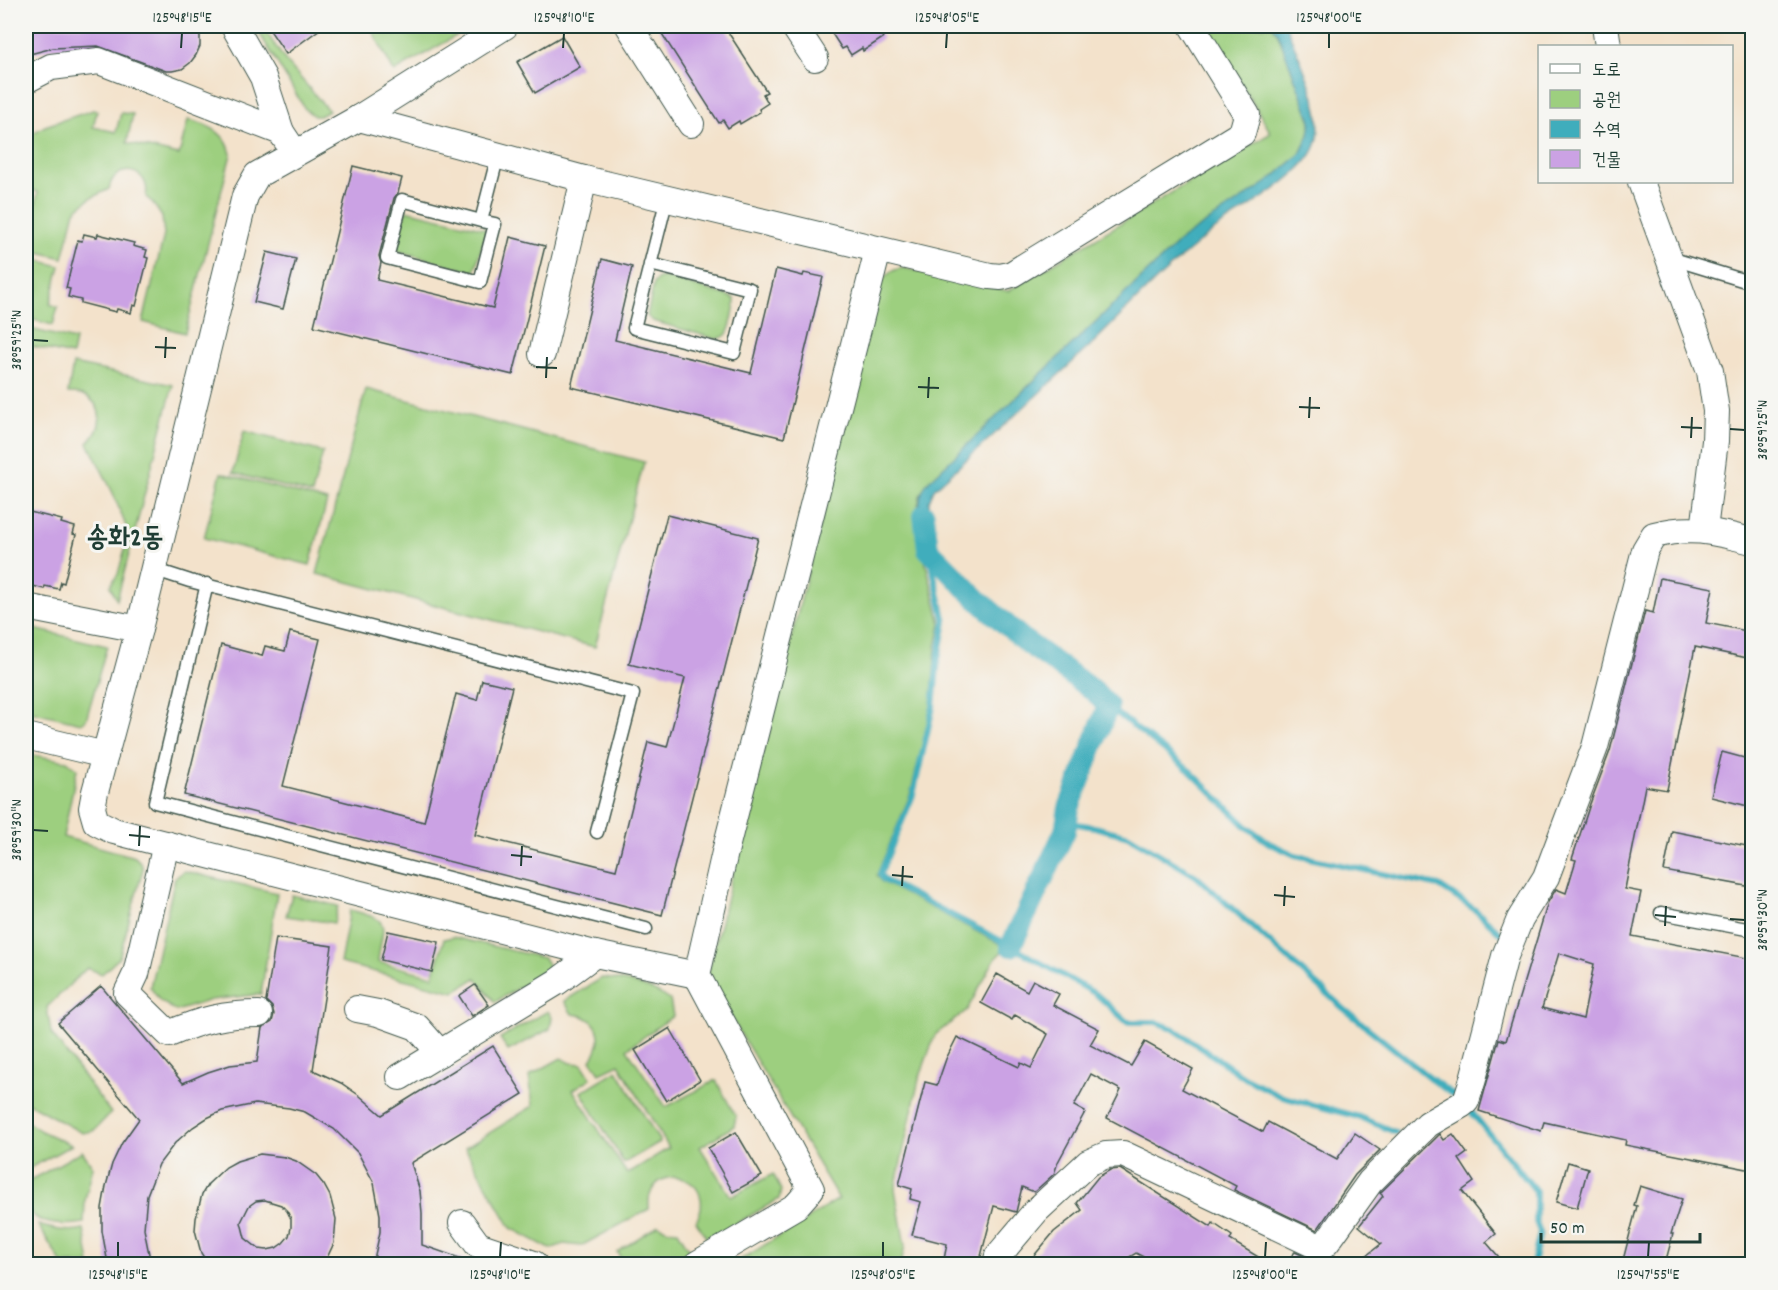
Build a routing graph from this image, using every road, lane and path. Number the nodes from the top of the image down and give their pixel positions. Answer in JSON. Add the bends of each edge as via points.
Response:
{"nodes":[{"id":1,"x":234,"y":26,"type":"edge"},
{"id":2,"x":505,"y":26,"type":"edge"},
{"id":3,"x":629,"y":26,"type":"edge"},
{"id":4,"x":794,"y":26,"type":"edge"},
{"id":5,"x":1192,"y":26,"type":"edge"},
{"id":6,"x":1605,"y":26,"type":"edge"},
{"id":7,"x":1608,"y":45,"type":"edge"},
{"id":8,"x":815,"y":58,"type":"dead end"},
{"id":9,"x":26,"y":80,"type":"edge"},
{"id":10,"x":359,"y":118,"type":"junction"},
{"id":11,"x":691,"y":124,"type":"dead end"},
{"id":12,"x":288,"y":142,"type":"junction"},
{"id":13,"x":498,"y":155,"type":"junction"},
{"id":14,"x":584,"y":179,"type":"junction"},
{"id":15,"x":1641,"y":183,"type":"edge"},
{"id":16,"x":666,"y":198,"type":"junction"},
{"id":17,"x":481,"y":220,"type":"junction"},
{"id":18,"x":878,"y":250,"type":"junction"},
{"id":19,"x":1669,"y":257,"type":"junction"},
{"id":20,"x":650,"y":264,"type":"junction"},
{"id":21,"x":1752,"y":283,"type":"edge"},
{"id":22,"x":542,"y":354,"type":"dead end"},
{"id":23,"x":1704,"y":530,"type":"junction"},
{"id":24,"x":1752,"y":541,"type":"edge"},
{"id":25,"x":153,"y":569,"type":"junction"},
{"id":26,"x":207,"y":585,"type":"junction"},
{"id":27,"x":26,"y":607,"type":"edge"},
{"id":28,"x":139,"y":629,"type":"junction"},
{"id":29,"x":26,"y":736,"type":"edge"},
{"id":30,"x":105,"y":754,"type":"junction"},
{"id":31,"x":597,"y":832,"type":"dead end"},
{"id":32,"x":166,"y":844,"type":"junction"},
{"id":33,"x":1661,"y":913,"type":"dead end"},
{"id":34,"x":646,"y":929,"type":"dead end"},
{"id":35,"x":1752,"y":930,"type":"edge"},
{"id":36,"x":595,"y":954,"type":"junction"},
{"id":37,"x":698,"y":975,"type":"junction"},
{"id":38,"x":357,"y":1009,"type":"dead end"},
{"id":39,"x":259,"y":1014,"type":"dead end"},
{"id":40,"x":440,"y":1053,"type":"junction"},
{"id":41,"x":400,"y":1077,"type":"dead end"},
{"id":42,"x":462,"y":1222,"type":"dead end"},
{"id":43,"x":1329,"y":1255,"type":"edge"},
{"id":44,"x":534,"y":1264,"type":"edge"},
{"id":45,"x":697,"y":1264,"type":"edge"},
{"id":46,"x":996,"y":1264,"type":"edge"}],
"edges":[{"from":1,"to":12,"type":"street","via":[[263,77]]},
{"from":2,"to":10,"type":"street"},
{"from":3,"to":11,"type":"street"},
{"from":4,"to":8,"type":"street"},
{"from":5,"to":18,"type":"street","via":[[1246,115],[1242,133],[1012,274],[990,276]]},
{"from":6,"to":7,"type":"street"},
{"from":9,"to":12,"type":"street","via":[[51,67],[99,62],[246,116]]},
{"from":10,"to":12,"type":"street"},
{"from":10,"to":13,"type":"street"},
{"from":12,"to":25,"type":"street","via":[[257,175],[245,196]]},
{"from":13,"to":14,"type":"street"},
{"from":13,"to":17,"type":"lane"},
{"from":14,"to":16,"type":"street"},
{"from":14,"to":22,"type":"street"},
{"from":15,"to":19,"type":"street"},
{"from":16,"to":18,"type":"street"},
{"from":16,"to":20,"type":"lane"},
{"from":17,"to":17,"type":"lane","via":[[495,224],[480,282],[387,258],[402,200]]},
{"from":18,"to":37,"type":"street","via":[[728,840]]},
{"from":19,"to":21,"type":"lane"},
{"from":19,"to":23,"type":"street","via":[[1710,371],[1716,411]]},
{"from":20,"to":20,"type":"lane","via":[[634,328],[734,353],[750,289]]},
{"from":23,"to":24,"type":"street"},
{"from":23,"to":43,"type":"street","via":[[1654,535],[1646,550],[1595,747],[1546,877],[1520,919],[1505,956],[1473,1079],[1463,1103],[1428,1124],[1370,1182]]},
{"from":25,"to":26,"type":"lane"},
{"from":25,"to":28,"type":"street"},
{"from":26,"to":31,"type":"lane","via":[[633,694]]},
{"from":26,"to":34,"type":"lane","via":[[155,802]]},
{"from":27,"to":28,"type":"street"},
{"from":28,"to":30,"type":"street"},
{"from":29,"to":30,"type":"street"},
{"from":30,"to":32,"type":"street","via":[[92,808],[96,822],[114,831]]},
{"from":32,"to":36,"type":"street"},
{"from":32,"to":39,"type":"street","via":[[136,974],[127,993],[169,1034],[196,1022],[235,1014]]},
{"from":33,"to":35,"type":"lane"},
{"from":36,"to":37,"type":"street"},
{"from":36,"to":40,"type":"street","via":[[557,982]]},
{"from":37,"to":45,"type":"street","via":[[811,1189],[796,1206]]},
{"from":38,"to":40,"type":"street","via":[[417,1028]]},
{"from":40,"to":41,"type":"street"},
{"from":42,"to":44,"type":"street","via":[[478,1245]]},
{"from":43,"to":46,"type":"street","via":[[1123,1154],[1106,1155],[1088,1163],[1036,1211],[998,1256]]}]}
